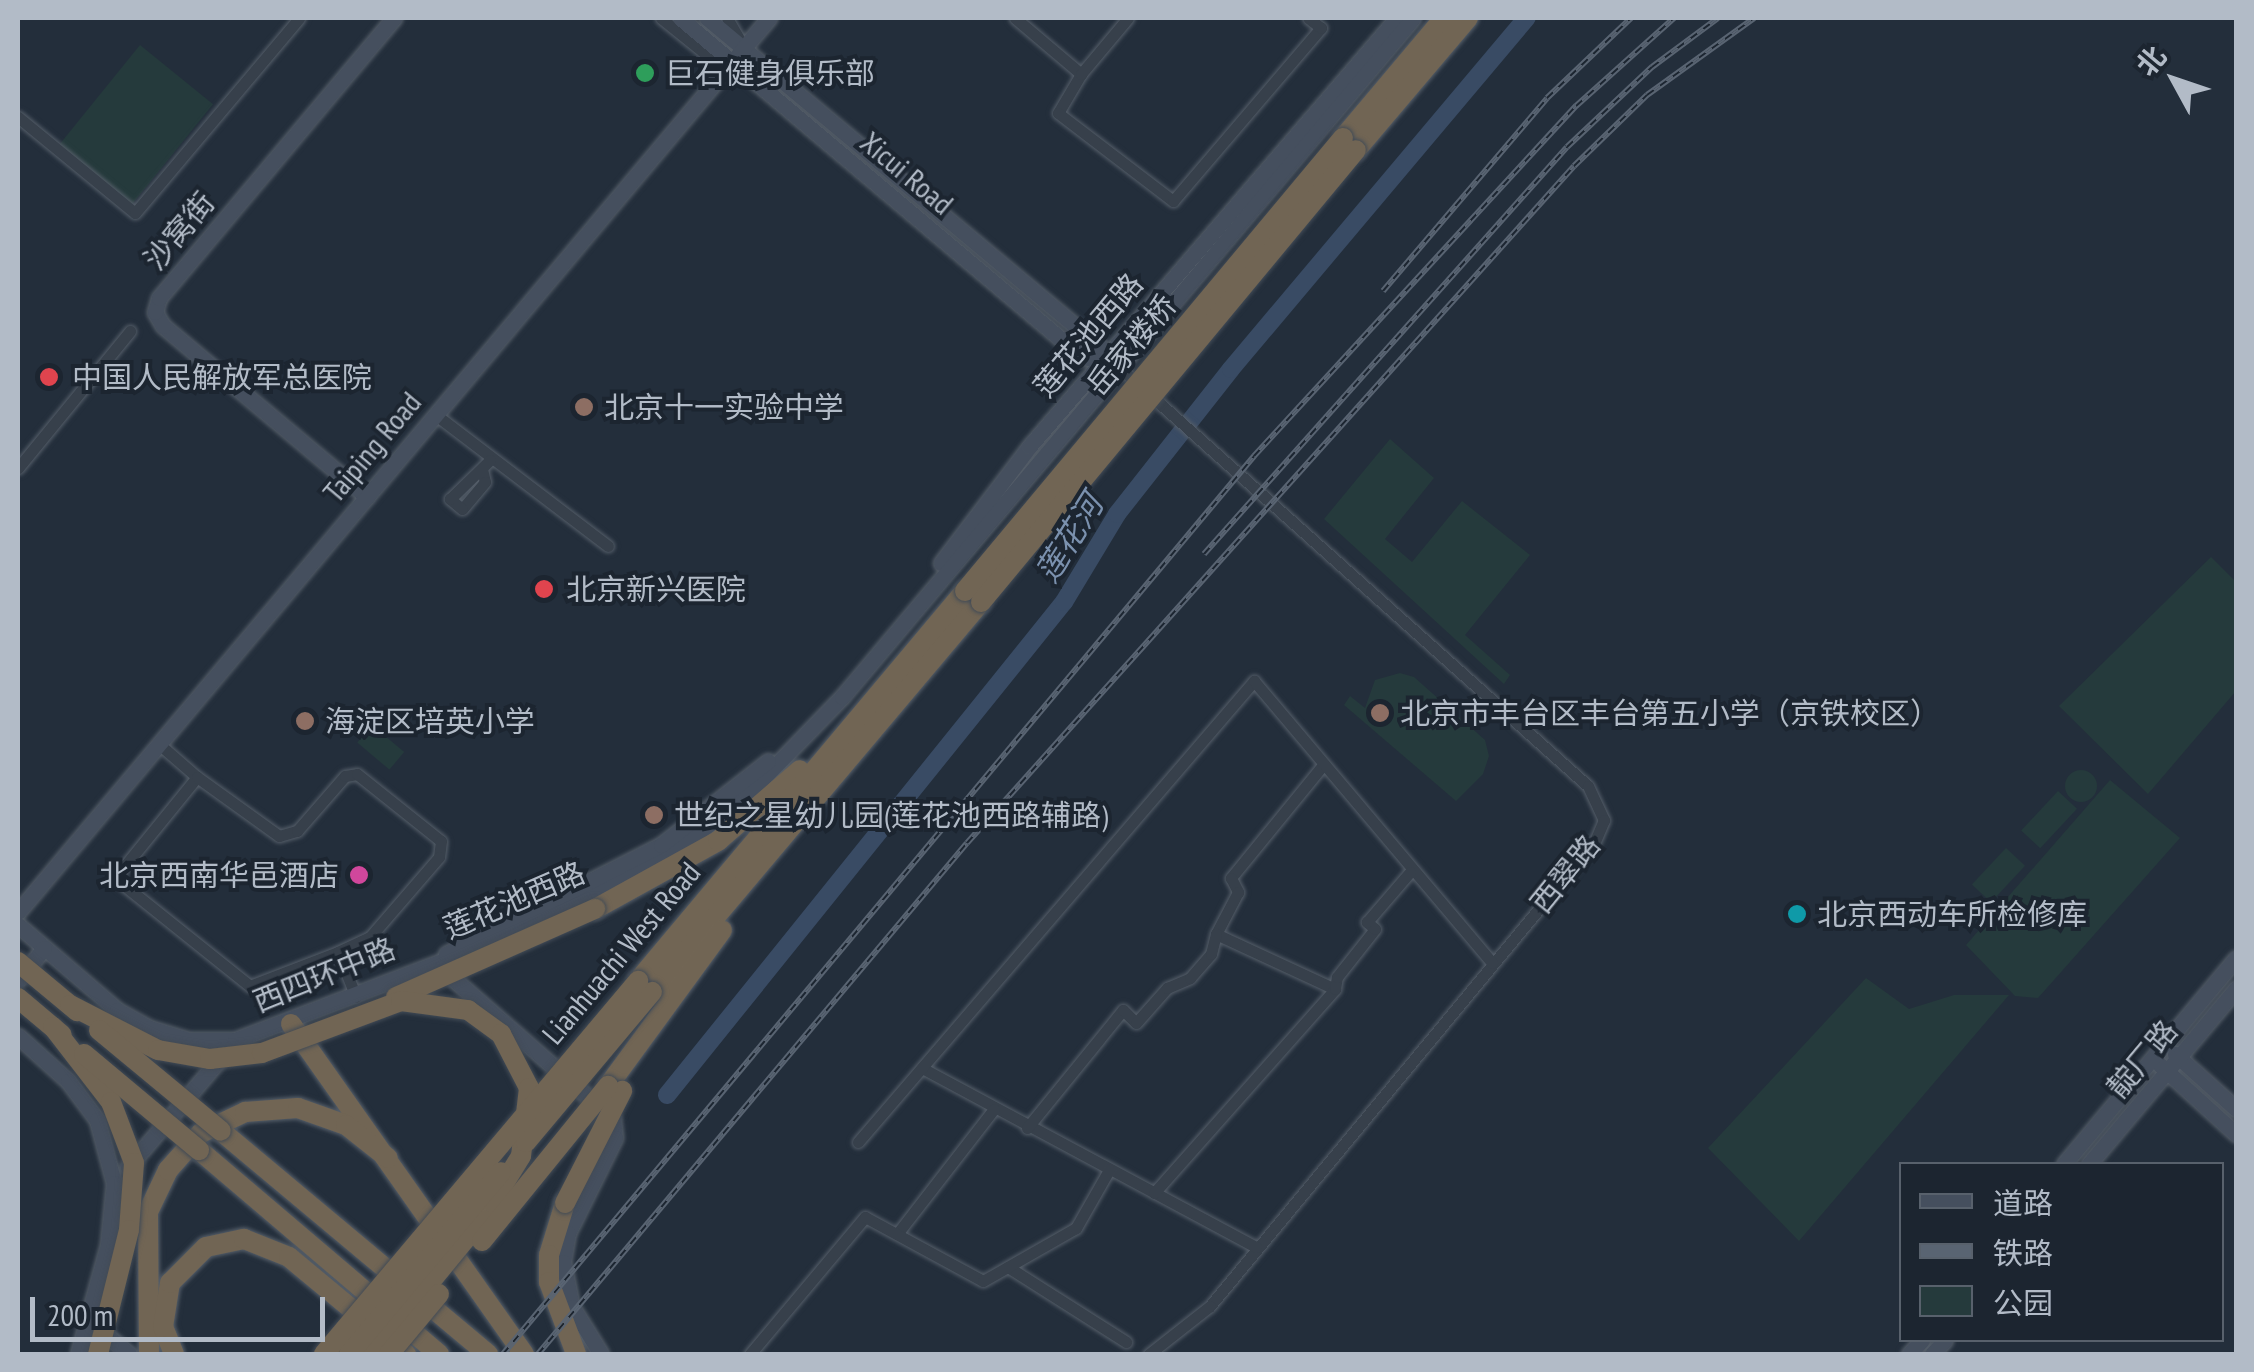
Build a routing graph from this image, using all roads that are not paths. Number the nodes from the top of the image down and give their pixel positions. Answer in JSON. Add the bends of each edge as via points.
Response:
{"nodes":[{"id":1,"x":299,"y":18,"type":"edge"},
{"id":2,"x":394,"y":18,"type":"edge"},
{"id":3,"x":662,"y":18,"type":"edge"},
{"id":4,"x":680,"y":18,"type":"edge"},
{"id":5,"x":708,"y":18,"type":"edge"},
{"id":6,"x":727,"y":18,"type":"edge"},
{"id":7,"x":769,"y":18,"type":"edge"},
{"id":8,"x":1015,"y":18,"type":"edge"},
{"id":9,"x":1128,"y":18,"type":"edge"},
{"id":10,"x":1308,"y":18,"type":"edge"},
{"id":11,"x":1397,"y":18,"type":"edge"},
{"id":12,"x":1413,"y":18,"type":"edge"},
{"id":13,"x":1444,"y":18,"type":"edge"},
{"id":14,"x":1468,"y":18,"type":"edge"},
{"id":15,"x":744,"y":48,"type":"junction"},
{"id":16,"x":732,"y":62,"type":"junction"},
{"id":17,"x":1081,"y":74,"type":"junction"},
{"id":18,"x":18,"y":117,"type":"edge"},
{"id":19,"x":1350,"y":144,"type":"junction"},
{"id":20,"x":130,"y":331,"type":"dead end"},
{"id":21,"x":1107,"y":355,"type":"junction"},
{"id":22,"x":1119,"y":367,"type":"junction"},
{"id":23,"x":436,"y":415,"type":"junction"},
{"id":24,"x":18,"y":468,"type":"edge"},
{"id":25,"x":367,"y":497,"type":"junction"},
{"id":26,"x":608,"y":546,"type":"dead end"},
{"id":27,"x":973,"y":596,"type":"junction"},
{"id":28,"x":860,"y":715,"type":"junction"},
{"id":29,"x":159,"y":744,"type":"junction"},
{"id":30,"x":1323,"y":765,"type":"junction"},
{"id":31,"x":197,"y":777,"type":"junction"},
{"id":32,"x":790,"y":835,"type":"junction"},
{"id":33,"x":1410,"y":872,"type":"junction"},
{"id":34,"x":18,"y":912,"type":"edge"},
{"id":35,"x":18,"y":925,"type":"edge"},
{"id":36,"x":1216,"y":934,"type":"junction"},
{"id":37,"x":44,"y":948,"type":"junction"},
{"id":38,"x":338,"y":952,"type":"junction"},
{"id":39,"x":2236,"y":958,"type":"edge"},
{"id":40,"x":18,"y":962,"type":"edge"},
{"id":41,"x":1492,"y":962,"type":"junction"},
{"id":42,"x":436,"y":963,"type":"junction"},
{"id":43,"x":18,"y":980,"type":"edge"},
{"id":44,"x":645,"y":986,"type":"junction"},
{"id":45,"x":2236,"y":989,"type":"edge"},
{"id":46,"x":1334,"y":990,"type":"junction"},
{"id":47,"x":18,"y":998,"type":"edge"},
{"id":48,"x":365,"y":1002,"type":"junction"},
{"id":49,"x":70,"y":1006,"type":"junction"},
{"id":50,"x":291,"y":1024,"type":"junction"},
{"id":51,"x":53,"y":1028,"type":"junction"},
{"id":52,"x":18,"y":1036,"type":"edge"},
{"id":53,"x":235,"y":1040,"type":"junction"},
{"id":54,"x":2165,"y":1044,"type":"junction"},
{"id":55,"x":2180,"y":1058,"type":"junction"},
{"id":56,"x":2153,"y":1059,"type":"junction"},
{"id":57,"x":922,"y":1068,"type":"junction"},
{"id":58,"x":2168,"y":1072,"type":"junction"},
{"id":59,"x":615,"y":1089,"type":"junction"},
{"id":60,"x":2236,"y":1109,"type":"edge"},
{"id":61,"x":994,"y":1110,"type":"junction"},
{"id":62,"x":1027,"y":1128,"type":"junction"},
{"id":63,"x":2236,"y":1134,"type":"edge"},
{"id":64,"x":858,"y":1142,"type":"dead end"},
{"id":65,"x":388,"y":1158,"type":"junction"},
{"id":66,"x":2066,"y":1162,"type":"edge"},
{"id":67,"x":2091,"y":1162,"type":"edge"},
{"id":68,"x":1109,"y":1170,"type":"junction"},
{"id":69,"x":114,"y":1183,"type":"junction"},
{"id":70,"x":1154,"y":1193,"type":"junction"},
{"id":71,"x":897,"y":1234,"type":"junction"},
{"id":72,"x":1256,"y":1246,"type":"junction"},
{"id":73,"x":317,"y":1266,"type":"junction"},
{"id":74,"x":1008,"y":1266,"type":"junction"},
{"id":75,"x":344,"y":1289,"type":"junction"},
{"id":76,"x":112,"y":1301,"type":"junction"},
{"id":77,"x":358,"y":1314,"type":"junction"},
{"id":78,"x":87,"y":1319,"type":"junction"},
{"id":79,"x":1126,"y":1342,"type":"dead end"},
{"id":80,"x":78,"y":1354,"type":"edge"},
{"id":81,"x":98,"y":1354,"type":"edge"},
{"id":82,"x":108,"y":1354,"type":"edge"},
{"id":83,"x":129,"y":1354,"type":"edge"},
{"id":84,"x":149,"y":1354,"type":"edge"},
{"id":85,"x":174,"y":1354,"type":"edge"},
{"id":86,"x":310,"y":1354,"type":"edge"},
{"id":87,"x":324,"y":1354,"type":"edge"},
{"id":88,"x":349,"y":1354,"type":"edge"},
{"id":89,"x":371,"y":1354,"type":"edge"},
{"id":90,"x":389,"y":1354,"type":"edge"},
{"id":91,"x":406,"y":1354,"type":"edge"},
{"id":92,"x":439,"y":1354,"type":"edge"},
{"id":93,"x":488,"y":1354,"type":"edge"},
{"id":94,"x":524,"y":1354,"type":"edge"},
{"id":95,"x":576,"y":1354,"type":"edge"},
{"id":96,"x":601,"y":1354,"type":"edge"},
{"id":97,"x":750,"y":1354,"type":"edge"},
{"id":98,"x":1150,"y":1354,"type":"edge"}],
"edges":[{"from":1,"to":18,"type":"street","via":[[135,212]]},
{"from":2,"to":25,"type":"street","name":"沙窝街","via":[[159,298],[155,312],[163,326]]},
{"from":3,"to":16,"type":"street","via":[[702,51]]},
{"from":4,"to":16,"type":"street","name":"Xicui Road"},
{"from":5,"to":15,"type":"street","name":"Xicui Road"},
{"from":6,"to":15,"type":"street"},
{"from":7,"to":15,"type":"street","name":"Taiping Road"},
{"from":8,"to":17,"type":"street"},
{"from":9,"to":17,"type":"street"},
{"from":10,"to":17,"type":"street","via":[[1320,28],[1172,201],[1058,113]]},
{"from":11,"to":21,"type":"street","name":"莲花池西路"},
{"from":12,"to":22,"type":"street","name":"莲花池西路"},
{"from":13,"to":19,"type":"highway"},
{"from":14,"to":19,"type":"highway"},
{"from":15,"to":16,"type":"street","name":"Taiping Road"},
{"from":15,"to":21,"type":"street","name":"Xicui Road"},
{"from":16,"to":21,"type":"street","name":"Xicui Road","via":[[1082,356]]},
{"from":16,"to":23,"type":"street","name":"Taiping Road"},
{"from":19,"to":27,"type":"highway","name":"岳家楼桥","bridge":true},
{"from":20,"to":24,"type":"street"},
{"from":21,"to":22,"type":"street"},
{"from":21,"to":42,"type":"street","name":"莲花池西路","via":[[864,657],[767,763],[661,844],[460,944]]},
{"from":22,"to":41,"type":"street","name":"西翠路","via":[[1599,799],[1604,820],[1595,840]]},
{"from":22,"to":42,"type":"street","name":"莲花池西路","via":[[842,697],[746,796],[670,854],[606,890]]},
{"from":23,"to":25,"type":"street","name":"Taiping Road"},
{"from":23,"to":26,"type":"street","via":[[486,464]]},
{"from":25,"to":29,"type":"street","name":"Taiping Road"},
{"from":27,"to":28,"type":"highway","name":"Lianhuachi West Road"},
{"from":27,"to":32,"type":"highway","name":"Lianhuachi West Road"},
{"from":28,"to":44,"type":"highway","name":"Lianhuachi West Road"},
{"from":28,"to":48,"type":"highway","bridge":true,"via":[[718,841],[595,909]]},
{"from":29,"to":31,"type":"street"},
{"from":29,"to":34,"type":"street","name":"Taiping Road"},
{"from":30,"to":33,"type":"street"},
{"from":30,"to":36,"type":"street","via":[[1230,878],[1238,892]]},
{"from":30,"to":57,"type":"street","via":[[1254,681]]},
{"from":31,"to":38,"type":"street","via":[[115,878],[250,986]]},
{"from":31,"to":38,"type":"street","via":[[279,836],[297,831],[344,776],[357,774],[441,840],[439,856],[370,937]]},
{"from":32,"to":44,"type":"highway","name":"Lianhuachi West Road"},
{"from":32,"to":59,"type":"highway","via":[[656,1020]]},
{"from":33,"to":41,"type":"street"},
{"from":33,"to":46,"type":"street","via":[[1367,922],[1375,929],[1337,976]]},
{"from":35,"to":37,"type":"street","name":"西四环中路"},
{"from":36,"to":46,"type":"street"},
{"from":36,"to":62,"type":"street","via":[[1210,954],[1190,978],[1166,988],[1136,1022],[1123,1010]]},
{"from":37,"to":43,"type":"street"},
{"from":37,"to":53,"type":"street","name":"西四环中路","via":[[150,1028],[189,1040]]},
{"from":38,"to":48,"type":"street"},
{"from":39,"to":54,"type":"street"},
{"from":40,"to":49,"type":"highway","bridge":true},
{"from":41,"to":72,"type":"street","name":"西翠路"},
{"from":42,"to":48,"type":"street","name":"西四环中路"},
{"from":42,"to":96,"type":"street","name":"西四环中路","via":[[612,1120],[615,1138],[568,1233],[563,1262],[572,1307]]},
{"from":44,"to":77,"type":"highway","name":"Lianhuachi West Road","bridge":true},
{"from":44,"to":88,"type":"highway","name":"Lianhuachi West Road","bridge":true},
{"from":45,"to":55,"type":"street","name":"靛厂路"},
{"from":46,"to":70,"type":"street"},
{"from":47,"to":51,"type":"highway","bridge":true},
{"from":48,"to":49,"type":"highway","bridge":true,"via":[[262,1053],[210,1059],[158,1050]]},
{"from":48,"to":50,"type":"street","name":"西四环中路"},
{"from":48,"to":89,"type":"highway","bridge":true,"via":[[445,1003],[487,1021],[523,1068],[531,1109],[508,1183]]},
{"from":49,"to":93,"type":"highway","bridge":true},
{"from":50,"to":53,"type":"street","name":"西四环中路"},
{"from":50,"to":65,"type":"highway"},
{"from":51,"to":73,"type":"highway","bridge":true,"via":[[199,1150]]},
{"from":51,"to":76,"type":"highway","bridge":true,"via":[[110,1102],[134,1163],[135,1198]]},
{"from":52,"to":69,"type":"street","via":[[68,1081],[97,1120]]},
{"from":53,"to":69,"type":"street"},
{"from":54,"to":55,"type":"street"},
{"from":54,"to":56,"type":"street"},
{"from":55,"to":58,"type":"street","name":"靛厂路"},
{"from":55,"to":60,"type":"street"},
{"from":56,"to":58,"type":"street"},
{"from":56,"to":66,"type":"street"},
{"from":57,"to":61,"type":"street"},
{"from":57,"to":64,"type":"street"},
{"from":58,"to":63,"type":"street"},
{"from":58,"to":67,"type":"street","name":"靛厂路"},
{"from":59,"to":90,"type":"highway","bridge":true},
{"from":59,"to":95,"type":"highway","bridge":true,"via":[[549,1255],[548,1282]]},
{"from":61,"to":62,"type":"street"},
{"from":61,"to":71,"type":"street"},
{"from":62,"to":68,"type":"street"},
{"from":65,"to":84,"type":"highway","via":[[346,1125],[298,1108],[272,1107],[222,1120],[182,1150],[156,1190],[145,1262]]},
{"from":65,"to":94,"type":"highway"},
{"from":68,"to":70,"type":"street"},
{"from":68,"to":74,"type":"street","via":[[1076,1228]]},
{"from":69,"to":78,"type":"street","via":[[108,1245]]},
{"from":70,"to":72,"type":"street"},
{"from":71,"to":74,"type":"street","via":[[983,1280]]},
{"from":71,"to":97,"type":"street","via":[[865,1217]]},
{"from":72,"to":98,"type":"street","name":"西翠路","via":[[1210,1306]]},
{"from":73,"to":75,"type":"highway"},
{"from":73,"to":85,"type":"highway","via":[[260,1242],[206,1247],[184,1263],[163,1304]]},
{"from":74,"to":79,"type":"street"},
{"from":75,"to":91,"type":"highway"},
{"from":75,"to":92,"type":"highway"},
{"from":76,"to":81,"type":"highway","bridge":true},
{"from":76,"to":82,"type":"highway","bridge":true},
{"from":77,"to":86,"type":"highway","bridge":true},
{"from":77,"to":87,"type":"highway","name":"Lianhuachi West Road","bridge":true},
{"from":78,"to":80,"type":"street"},
{"from":78,"to":83,"type":"street"}]}
